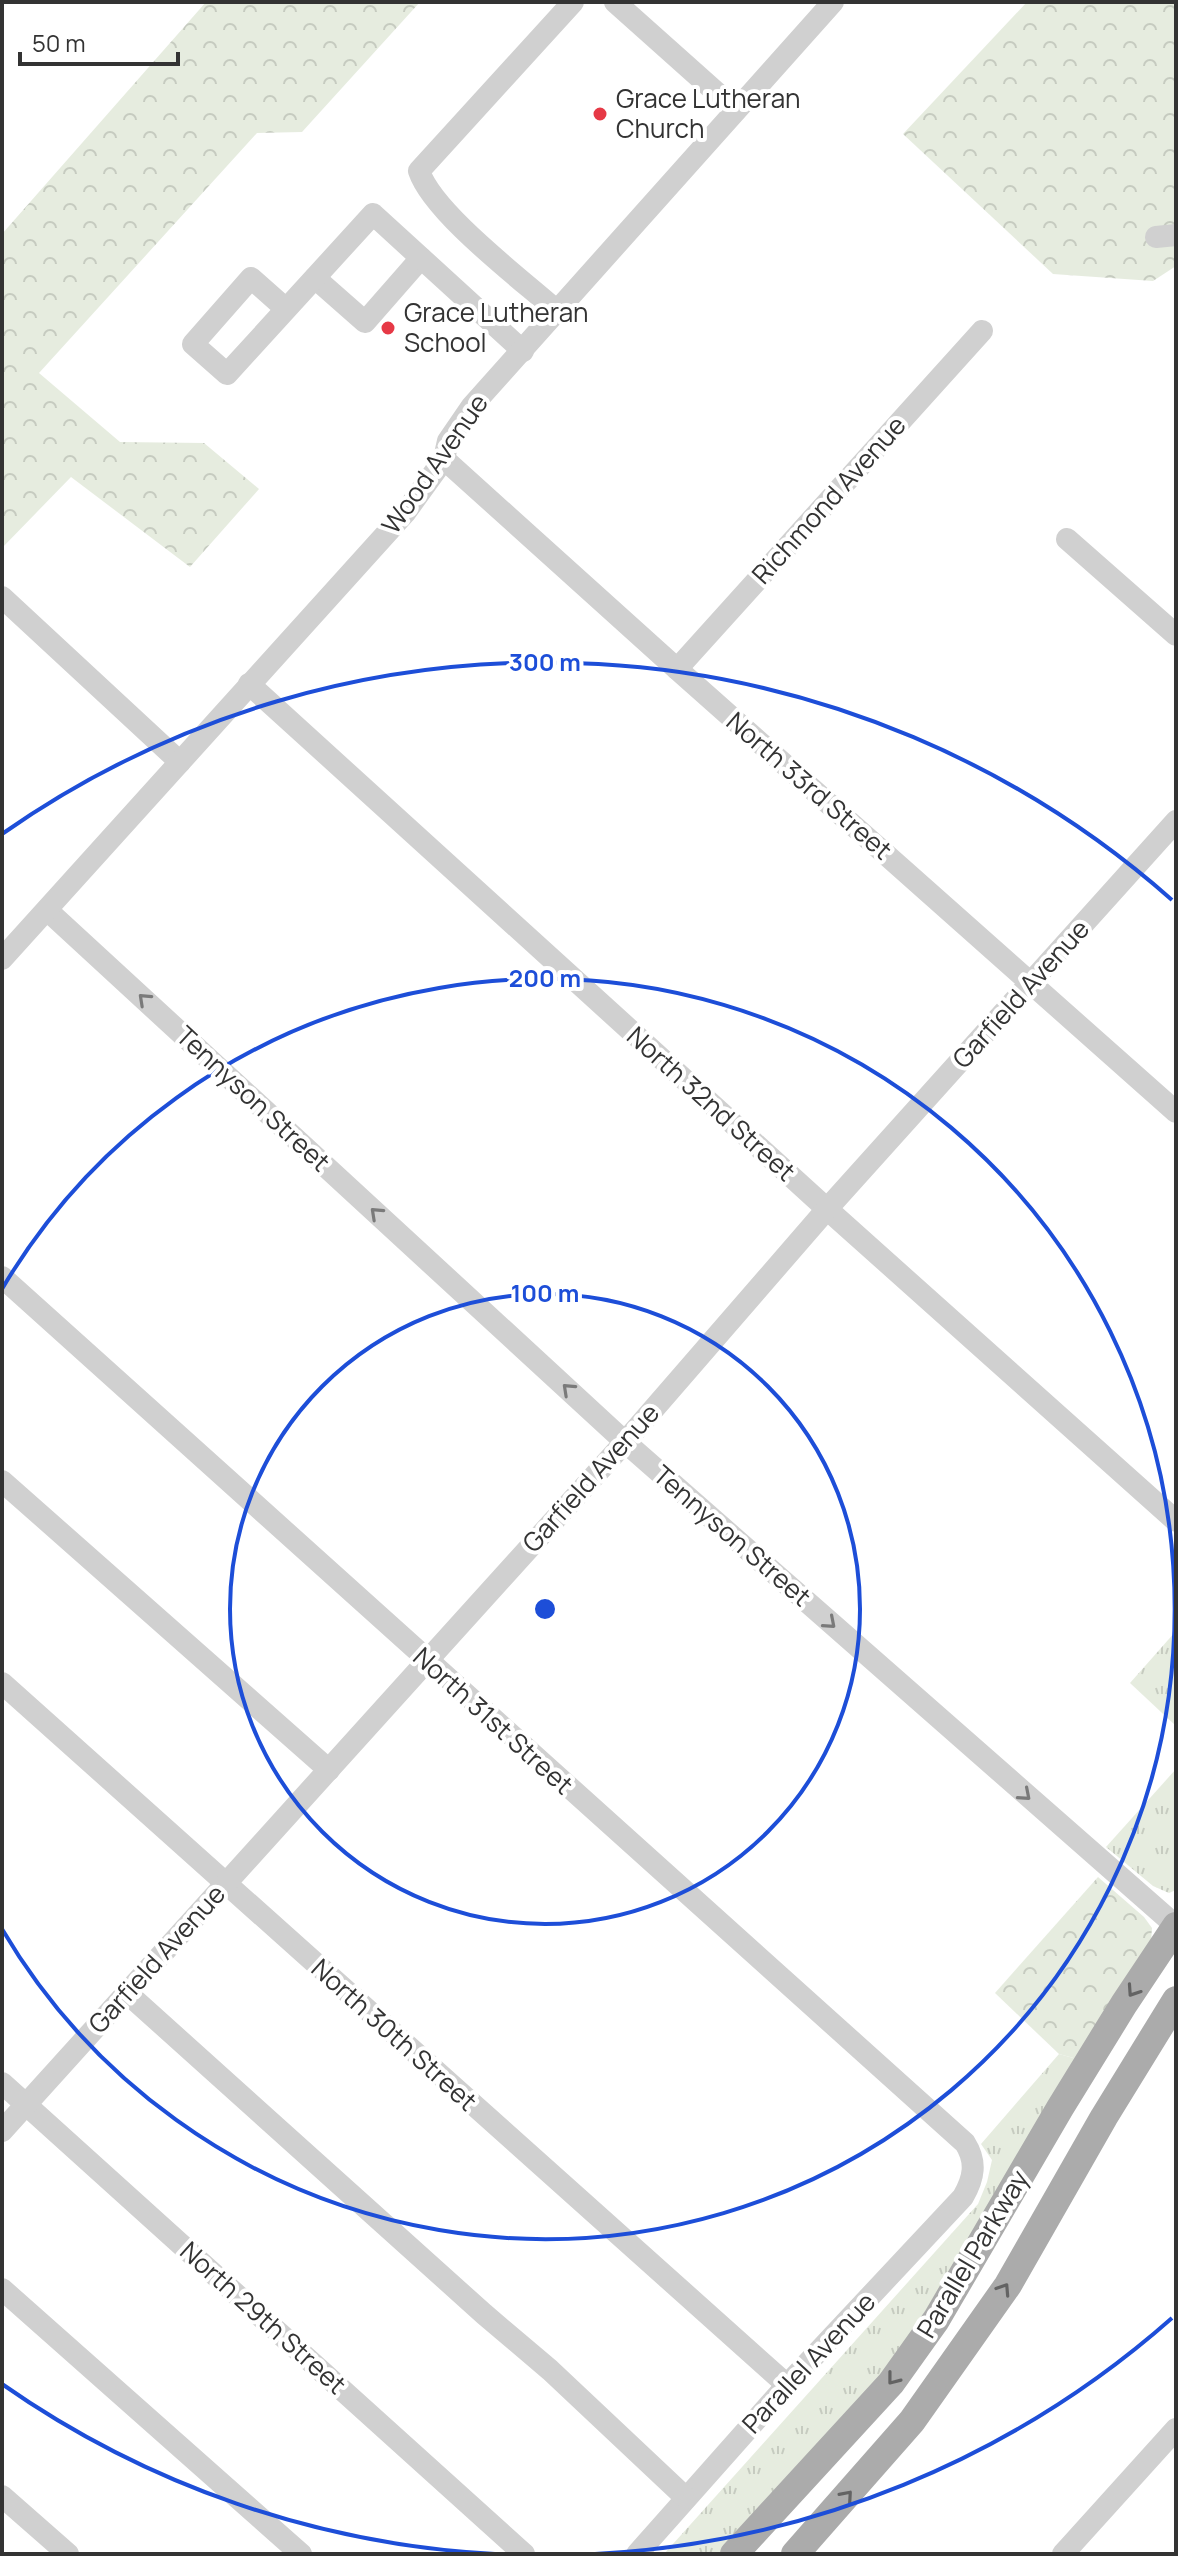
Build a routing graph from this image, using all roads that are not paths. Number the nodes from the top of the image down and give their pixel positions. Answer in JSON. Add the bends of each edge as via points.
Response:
{"nodes":[{"id":1,"x":573,"y":2,"type":"edge"},
{"id":2,"x":615,"y":2,"type":"edge"},
{"id":3,"x":833,"y":2,"type":"edge"},
{"id":4,"x":736,"y":110,"type":"junction"},
{"id":5,"x":421,"y":258,"type":"junction"},
{"id":6,"x":315,"y":278,"type":"junction"},
{"id":7,"x":286,"y":309,"type":"dead end"},
{"id":8,"x":557,"y":311,"type":"junction"},
{"id":9,"x":982,"y":331,"type":"dead end"},
{"id":10,"x":523,"y":351,"type":"junction"},
{"id":11,"x":444,"y":459,"type":"junction"},
{"id":12,"x":1067,"y":539,"type":"dead end"},
{"id":13,"x":2,"y":597,"type":"edge"},
{"id":14,"x":1176,"y":635,"type":"edge"},
{"id":15,"x":677,"y":669,"type":"junction"},
{"id":16,"x":249,"y":684,"type":"junction"},
{"id":17,"x":180,"y":762,"type":"junction"},
{"id":18,"x":1176,"y":821,"type":"edge"},
{"id":19,"x":47,"y":910,"type":"junction"},
{"id":20,"x":5,"y":950,"type":"edge"},
{"id":21,"x":1032,"y":983,"type":"junction"},
{"id":22,"x":1176,"y":1112,"type":"edge"},
{"id":23,"x":827,"y":1209,"type":"junction"},
{"id":24,"x":2,"y":1277,"type":"edge"},
{"id":25,"x":625,"y":1442,"type":"junction"},
{"id":26,"x":2,"y":1481,"type":"edge"},
{"id":27,"x":1176,"y":1521,"type":"edge"},
{"id":28,"x":427,"y":1662,"type":"junction"},
{"id":29,"x":2,"y":1683,"type":"edge"},
{"id":30,"x":329,"y":1770,"type":"junction"},
{"id":31,"x":225,"y":1884,"type":"junction"},
{"id":32,"x":1176,"y":1926,"type":"edge"},
{"id":33,"x":127,"y":1993,"type":"junction"},
{"id":34,"x":1176,"y":2000,"type":"edge"},
{"id":35,"x":2,"y":2083,"type":"edge"},
{"id":36,"x":26,"y":2104,"type":"junction"},
{"id":37,"x":2,"y":2131,"type":"edge"},
{"id":38,"x":973,"y":2169,"type":"joint"},
{"id":39,"x":2,"y":2289,"type":"edge"},
{"id":40,"x":787,"y":2385,"type":"junction"},
{"id":41,"x":1176,"y":2429,"type":"edge"},
{"id":42,"x":2,"y":2496,"type":"edge"},
{"id":43,"x":686,"y":2498,"type":"junction"},
{"id":44,"x":68,"y":2554,"type":"edge"},
{"id":45,"x":301,"y":2554,"type":"edge"},
{"id":46,"x":524,"y":2554,"type":"edge"},
{"id":47,"x":637,"y":2554,"type":"edge"},
{"id":48,"x":734,"y":2554,"type":"edge"},
{"id":49,"x":795,"y":2554,"type":"edge"},
{"id":50,"x":1063,"y":2554,"type":"edge"}],
"edges":[{"from":1,"to":8,"type":"street","via":[[419,171],[445,212]]},
{"from":2,"to":4,"type":"street"},
{"from":3,"to":4,"type":"street","name":"Wood Avenue"},
{"from":4,"to":8,"type":"street","name":"Wood Avenue"},
{"from":5,"to":6,"type":"street","via":[[373,214]]},
{"from":5,"to":6,"type":"street","via":[[365,322]]},
{"from":5,"to":10,"type":"street"},
{"from":6,"to":7,"type":"street"},
{"from":8,"to":10,"type":"street","name":"Wood Avenue"},
{"from":9,"to":15,"type":"street","name":"Richmond Avenue"},
{"from":10,"to":11,"type":"street","name":"Wood Avenue","via":[[472,406],[448,441]]},
{"from":11,"to":15,"type":"street","name":"North 33rd Street"},
{"from":11,"to":16,"type":"street","name":"Wood Avenue","via":[[405,513]]},
{"from":12,"to":14,"type":"street"},
{"from":13,"to":17,"type":"street"},
{"from":15,"to":21,"type":"street","name":"North 33rd Street"},
{"from":16,"to":17,"type":"street","name":"Wood Avenue"},
{"from":16,"to":23,"type":"street","name":"North 32nd Street"},
{"from":17,"to":19,"type":"street","name":"Wood Avenue"},
{"from":18,"to":21,"type":"street","name":"Garfield Avenue"},
{"from":19,"to":20,"type":"street","name":"Wood Avenue"},
{"from":25,"to":19,"type":"street","name":"Tennyson Street","one_way":true},
{"from":21,"to":22,"type":"street","name":"North 33rd Street"},
{"from":21,"to":23,"type":"street","name":"Garfield Avenue"},
{"from":23,"to":25,"type":"street","name":"Garfield Avenue"},
{"from":23,"to":27,"type":"street","name":"North 32nd Street"},
{"from":24,"to":28,"type":"street","name":"North 31st Street"},
{"from":25,"to":28,"type":"street","name":"Garfield Avenue"},
{"from":25,"to":32,"type":"street","name":"Tennyson Street","one_way":true},
{"from":26,"to":30,"type":"street"},
{"from":28,"to":30,"type":"street","name":"Garfield Avenue"},
{"from":28,"to":38,"type":"street","name":"North 31st Street","via":[[965,2143]]},
{"from":29,"to":31,"type":"street","name":"North 30th Street"},
{"from":30,"to":31,"type":"street","name":"Garfield Avenue"},
{"from":31,"to":33,"type":"street","name":"Garfield Avenue"},
{"from":31,"to":40,"type":"street","name":"North 30th Street"},
{"from":32,"to":48,"type":"main road","name":"Parallel Parkway","one_way":true,"via":[[1076,2082],[936,2320],[891,2383]]},
{"from":33,"to":36,"type":"street","name":"Garfield Avenue"},
{"from":33,"to":43,"type":"street"},
{"from":49,"to":34,"type":"main road","name":"Parallel Parkway","one_way":true,"via":[[912,2421],[1008,2285]]},
{"from":35,"to":36,"type":"street","name":"North 29th Street"},
{"from":36,"to":37,"type":"street","name":"Garfield Avenue"},
{"from":36,"to":46,"type":"street","name":"North 29th Street"},
{"from":38,"to":40,"type":"street","name":"Parallel Avenue","via":[[963,2197]]},
{"from":39,"to":45,"type":"street"},
{"from":40,"to":43,"type":"street","name":"Parallel Avenue"},
{"from":41,"to":50,"type":"street"},
{"from":42,"to":44,"type":"street"},
{"from":43,"to":47,"type":"street","name":"Parallel Avenue"}]}
